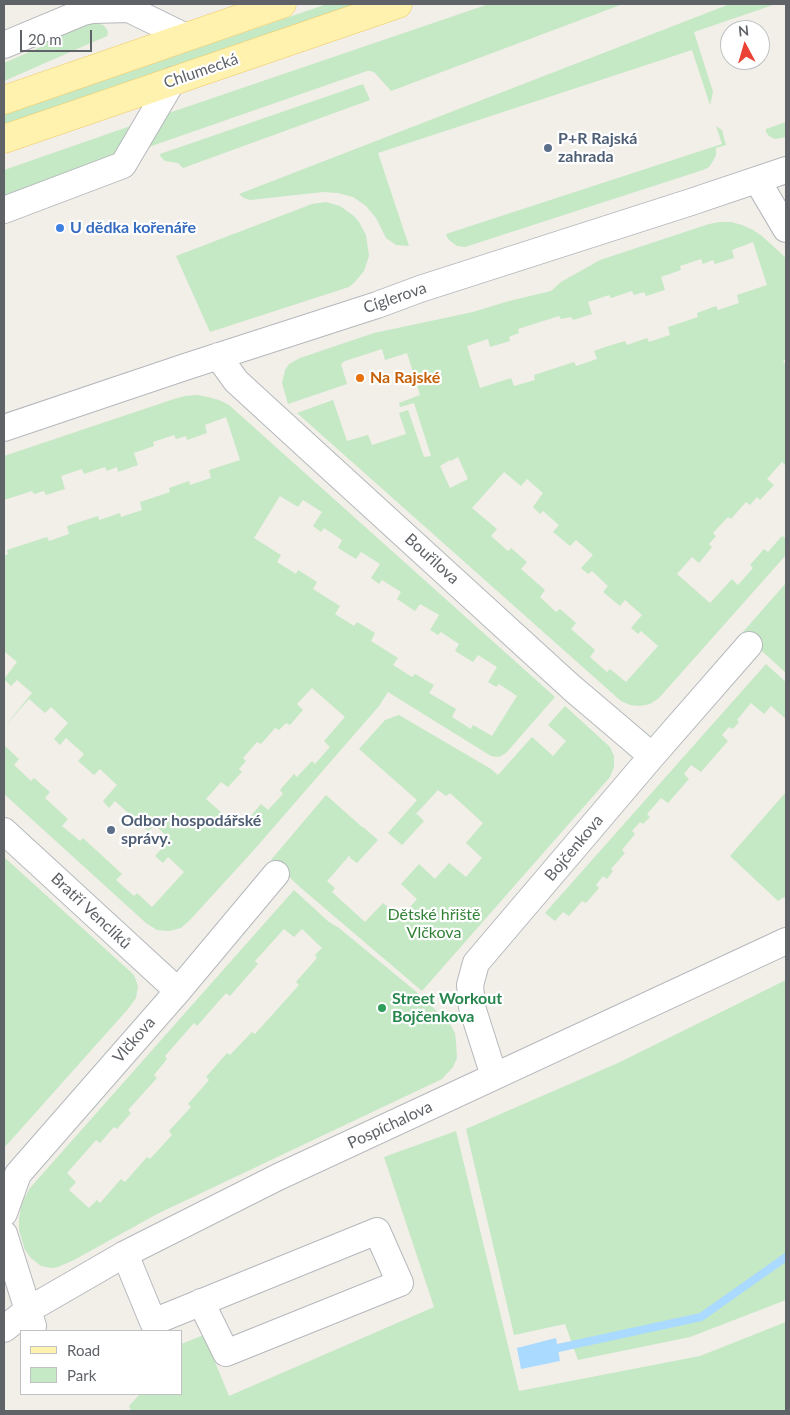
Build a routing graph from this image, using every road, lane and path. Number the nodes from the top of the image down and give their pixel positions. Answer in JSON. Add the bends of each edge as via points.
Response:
{"nodes":[{"id":1,"x":166,"y":4,"type":"edge"},
{"id":2,"x":279,"y":4,"type":"edge"},
{"id":3,"x":398,"y":4,"type":"edge"},
{"id":4,"x":186,"y":36,"type":"junction"},
{"id":5,"x":4,"y":45,"type":"edge"},
{"id":6,"x":173,"y":80,"type":"junction"},
{"id":7,"x":4,"y":100,"type":"edge"},
{"id":8,"x":4,"y":139,"type":"edge"},
{"id":9,"x":786,"y":170,"type":"edge"},
{"id":10,"x":757,"y":180,"type":"junction"},
{"id":11,"x":4,"y":210,"type":"edge"},
{"id":12,"x":786,"y":229,"type":"edge"},
{"id":13,"x":218,"y":356,"type":"junction"},
{"id":14,"x":4,"y":428,"type":"edge"},
{"id":15,"x":750,"y":645,"type":"dead end"},
{"id":16,"x":652,"y":756,"type":"junction"},
{"id":17,"x":4,"y":831,"type":"edge"},
{"id":18,"x":276,"y":874,"type":"dead end"},
{"id":19,"x":786,"y":941,"type":"edge"},
{"id":20,"x":178,"y":991,"type":"junction"},
{"id":21,"x":494,"y":1076,"type":"junction"},
{"id":22,"x":4,"y":1213,"type":"edge"},
{"id":23,"x":4,"y":1234,"type":"edge"},
{"id":24,"x":126,"y":1254,"type":"junction"},
{"id":25,"x":200,"y":1302,"type":"junction"},
{"id":26,"x":31,"y":1319,"type":"junction"},
{"id":27,"x":4,"y":1329,"type":"edge"}],
"edges":[{"from":1,"to":4,"type":"street"},
{"from":2,"to":4,"type":"main road"},
{"from":3,"to":6,"type":"main road","name":"Chlumecká"},
{"from":4,"to":5,"type":"street","via":[[129,9],[92,10]]},
{"from":4,"to":7,"type":"main road"},
{"from":6,"to":8,"type":"main road","name":"Chlumecká"},
{"from":6,"to":11,"type":"street","via":[[123,165]]},
{"from":9,"to":10,"type":"street","name":"Cíglerova"},
{"from":10,"to":12,"type":"street"},
{"from":10,"to":13,"type":"street","name":"Cíglerova"},
{"from":13,"to":14,"type":"street","name":"Cíglerova"},
{"from":13,"to":16,"type":"street","name":"Bouřilova","via":[[236,381],[301,441],[572,688]]},
{"from":15,"to":16,"type":"street","name":"Bojčenkova"},
{"from":16,"to":21,"type":"street","name":"Bojčenkova","via":[[476,963],[470,984],[472,1007]]},
{"from":17,"to":20,"type":"street","name":"Bratří Venclíků"},
{"from":18,"to":20,"type":"street","name":"Vlčkova"},
{"from":19,"to":21,"type":"street","name":"Pospíchalova"},
{"from":20,"to":22,"type":"street","name":"Vlčkova","via":[[18,1174]]},
{"from":21,"to":24,"type":"street","name":"Pospíchalova","via":[[278,1177]]},
{"from":23,"to":26,"type":"street"},
{"from":24,"to":25,"type":"street","via":[[152,1322]]},
{"from":24,"to":26,"type":"street","name":"Pospíchalova"},
{"from":25,"to":25,"type":"street","via":[[377,1231],[400,1283],[226,1353]]},
{"from":26,"to":27,"type":"street","name":"Pospíchalova"}]}
